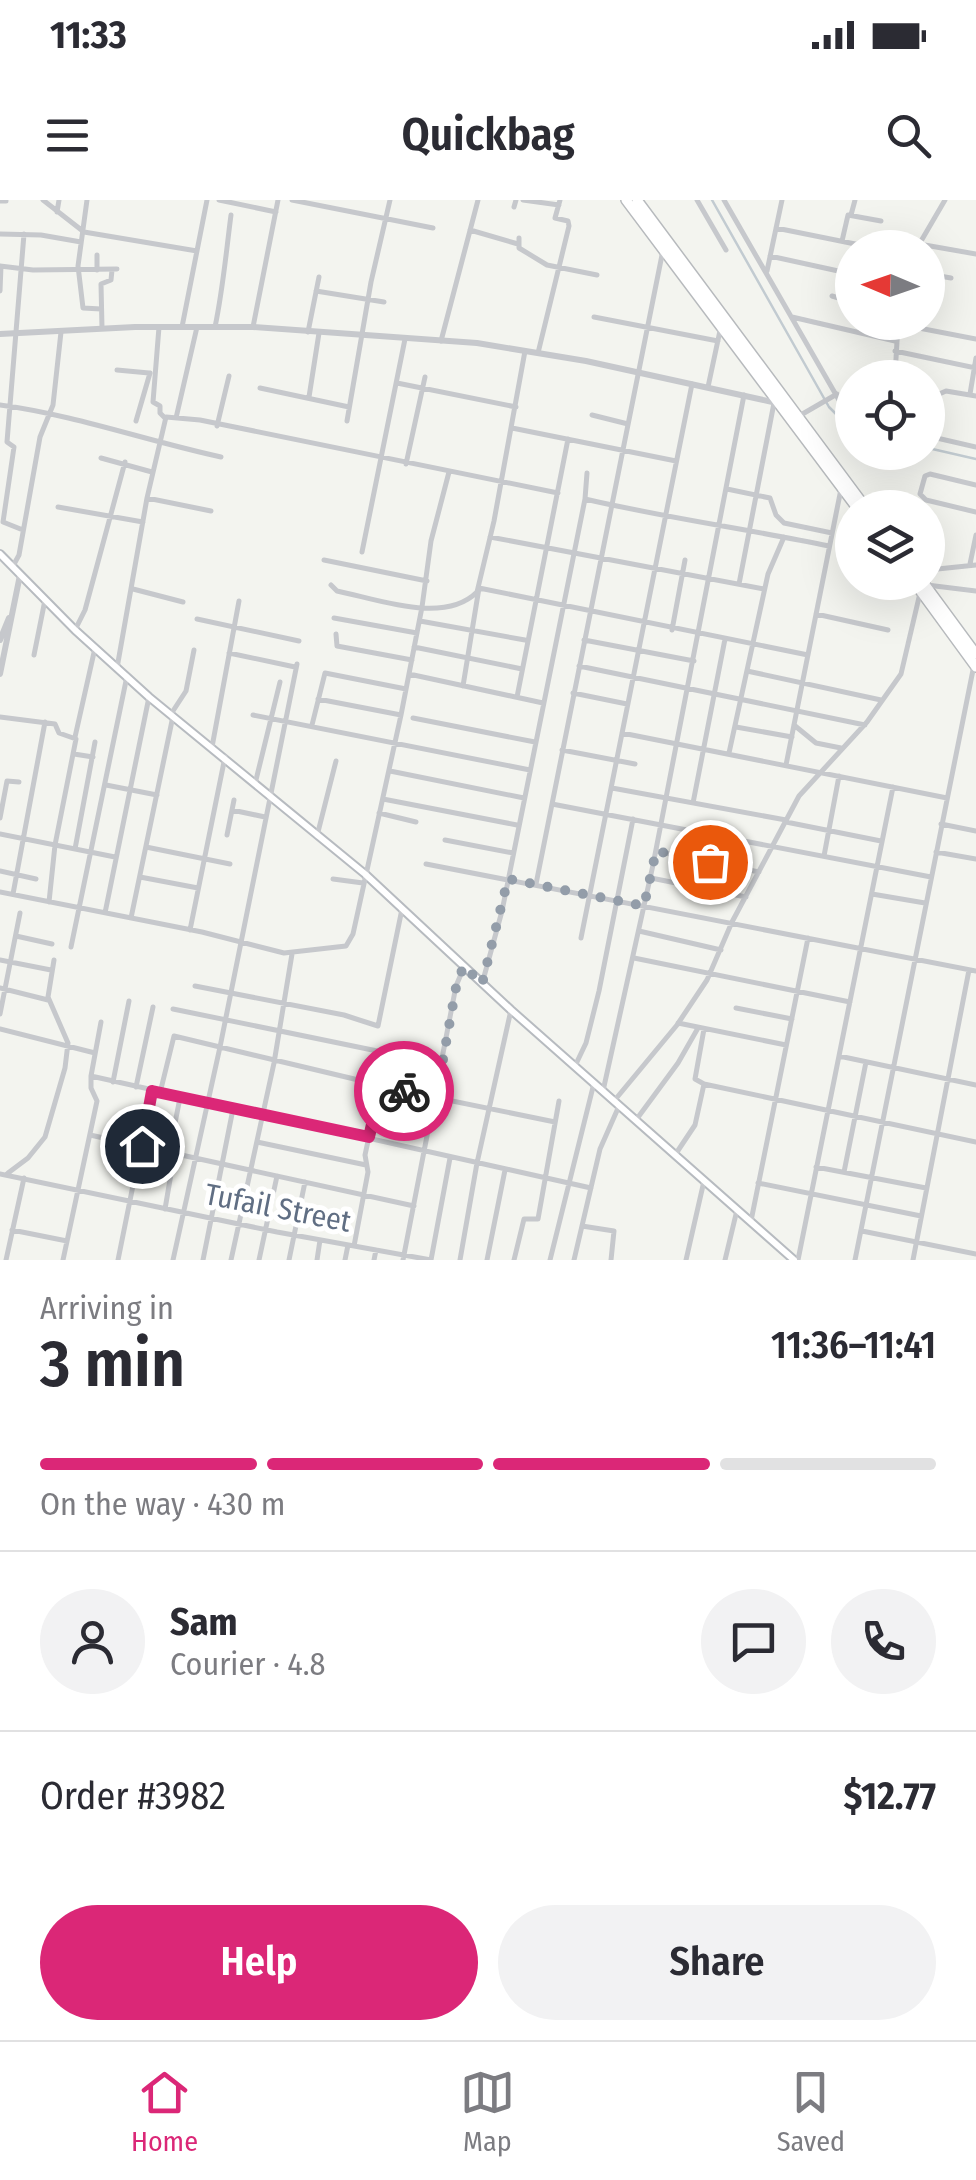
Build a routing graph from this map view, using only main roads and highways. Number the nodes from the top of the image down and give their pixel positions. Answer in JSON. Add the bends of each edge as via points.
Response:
{"nodes":[{"id":1,"x":626,"y":200,"type":"edge"},
{"id":2,"x":636,"y":200,"type":"edge"},
{"id":3,"x":796,"y":418,"type":"junction"},
{"id":4,"x":844,"y":490,"type":"edge"},
{"id":5,"x":853,"y":490,"type":"edge"},
{"id":6,"x":0,"y":554,"type":"edge"},
{"id":7,"x":931,"y":600,"type":"edge"},
{"id":8,"x":975,"y":662,"type":"edge"},
{"id":9,"x":796,"y":1260,"type":"edge"}],
"edges":[{"from":1,"to":3,"type":"highway","via":[[777,404]]},
{"from":2,"to":3,"type":"highway"},
{"from":3,"to":4,"type":"highway"},
{"from":3,"to":5,"type":"highway"},
{"from":6,"to":9,"type":"main road","via":[[149,697],[402,909]]},
{"from":7,"to":8,"type":"highway"}]}
